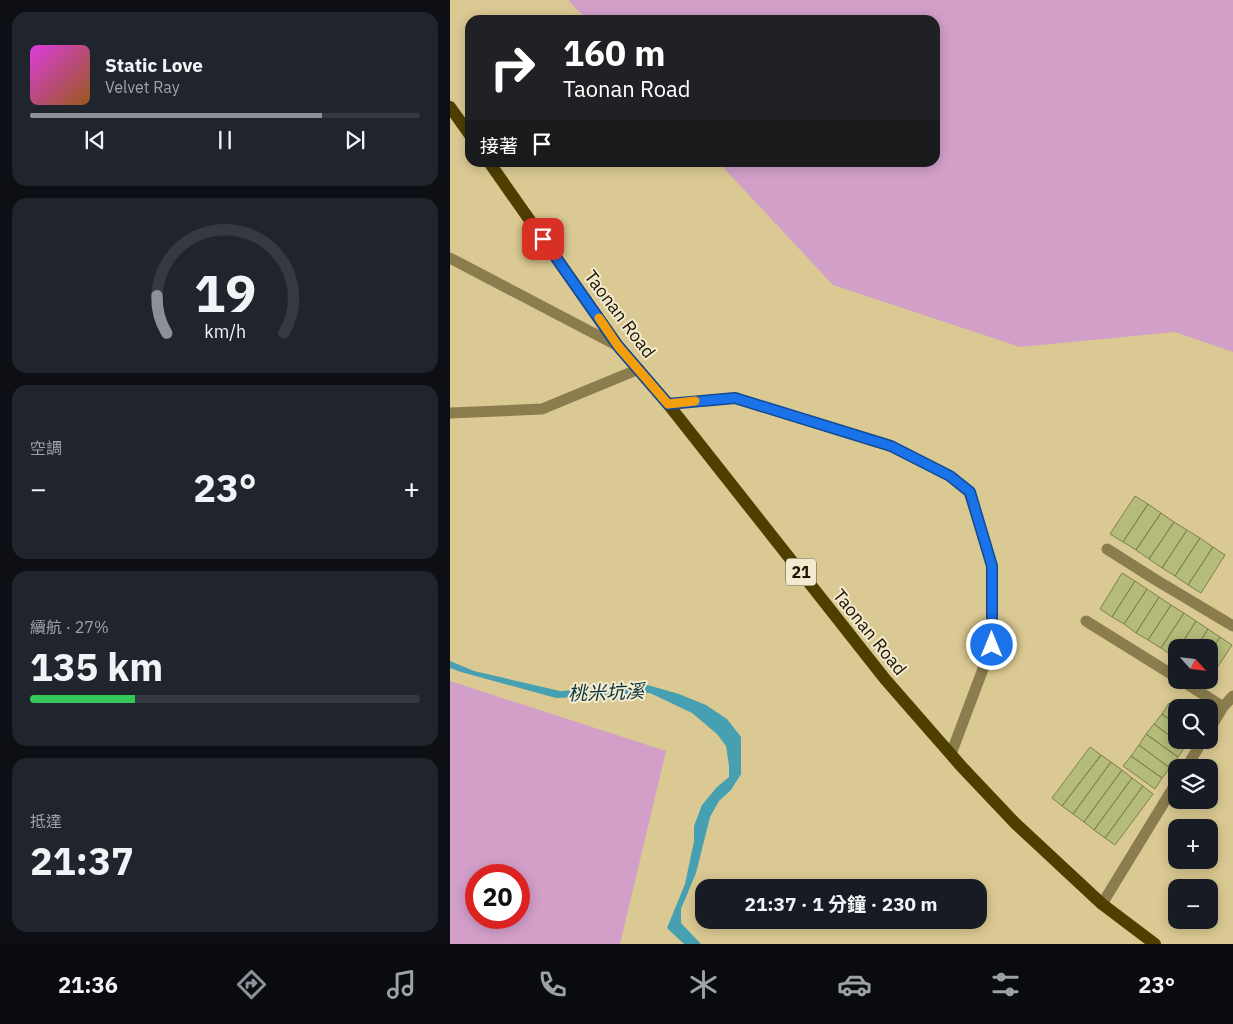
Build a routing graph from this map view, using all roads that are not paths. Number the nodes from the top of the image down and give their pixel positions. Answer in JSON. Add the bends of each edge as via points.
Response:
{"nodes":[{"id":1,"x":450,"y":107,"type":"edge"},
{"id":2,"x":465,"y":128,"type":"edge"},
{"id":3,"x":493,"y":167,"type":"edge"},
{"id":4,"x":450,"y":258,"type":"edge"},
{"id":5,"x":618,"y":346,"type":"junction"},
{"id":6,"x":639,"y":370,"type":"junction"},
{"id":7,"x":668,"y":404,"type":"junction"},
{"id":8,"x":450,"y":413,"type":"edge"},
{"id":9,"x":1107,"y":549,"type":"dead end"},
{"id":10,"x":1086,"y":621,"type":"dead end"},
{"id":11,"x":1233,"y":626,"type":"edge"},
{"id":12,"x":1168,"y":672,"type":"edge"},
{"id":13,"x":1194,"y":689,"type":"edge"},
{"id":14,"x":1233,"y":696,"type":"edge"},
{"id":15,"x":1223,"y":707,"type":"junction"},
{"id":16,"x":1218,"y":715,"type":"edge"},
{"id":17,"x":951,"y":754,"type":"junction"},
{"id":18,"x":1168,"y":796,"type":"edge"},
{"id":19,"x":1102,"y":904,"type":"junction"},
{"id":20,"x":1155,"y":944,"type":"edge"}],
"edges":[{"from":1,"to":2,"type":"main road"},
{"from":3,"to":5,"type":"main road","name":"Taonan Road","number":"21"},
{"from":4,"to":5,"type":"lane"},
{"from":5,"to":6,"type":"main road","name":"Taonan Road","number":"21"},
{"from":6,"to":7,"type":"main road","name":"Taonan Road","number":"21"},
{"from":6,"to":8,"type":"lane","via":[[542,409]]},
{"from":7,"to":17,"type":"main road","name":"Taonan Road","number":"21","via":[[885,679]]},
{"from":7,"to":17,"type":"lane","via":[[735,398],[891,446],[950,476],[970,492],[992,566],[992,645]]},
{"from":9,"to":11,"type":"lane"},
{"from":10,"to":12,"type":"lane"},
{"from":13,"to":15,"type":"lane"},
{"from":14,"to":15,"type":"lane"},
{"from":15,"to":16,"type":"lane"},
{"from":17,"to":19,"type":"main road","name":"Taonan Road","number":"21","via":[[1016,824]]},
{"from":18,"to":19,"type":"lane"},
{"from":19,"to":20,"type":"main road","name":"Taonan Road","number":"21"}]}
